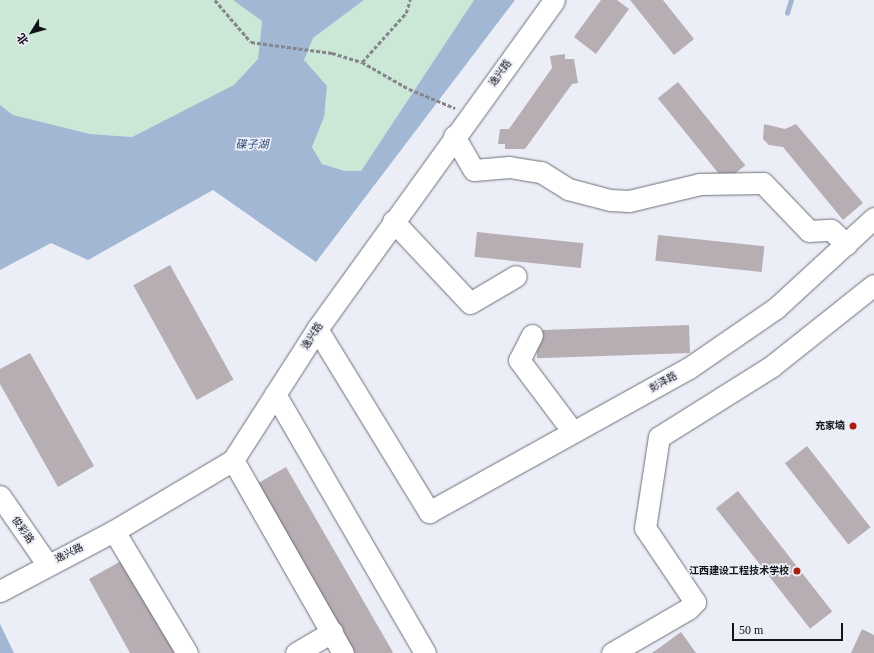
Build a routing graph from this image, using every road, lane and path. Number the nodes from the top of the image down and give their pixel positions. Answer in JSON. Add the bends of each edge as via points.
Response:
{"nodes":[{"id":1,"x":215,"y":0,"type":"edge"},
{"id":2,"x":410,"y":0,"type":"edge"},
{"id":3,"x":554,"y":0,"type":"edge"},
{"id":4,"x":362,"y":62,"type":"junction"},
{"id":5,"x":444,"y":103,"type":"dead end"},
{"id":6,"x":454,"y":136,"type":"junction"},
{"id":7,"x":874,"y":218,"type":"edge"},
{"id":8,"x":393,"y":221,"type":"junction"},
{"id":9,"x":846,"y":244,"type":"junction"},
{"id":10,"x":516,"y":276,"type":"dead end"},
{"id":11,"x":874,"y":285,"type":"edge"},
{"id":12,"x":317,"y":329,"type":"junction"},
{"id":13,"x":532,"y":335,"type":"dead end"},
{"id":14,"x":275,"y":394,"type":"junction"},
{"id":15,"x":573,"y":432,"type":"junction"},
{"id":16,"x":233,"y":460,"type":"junction"},
{"id":17,"x":0,"y":496,"type":"edge"},
{"id":18,"x":114,"y":531,"type":"junction"},
{"id":19,"x":47,"y":564,"type":"junction"},
{"id":20,"x":0,"y":590,"type":"edge"},
{"id":21,"x":332,"y":632,"type":"junction"},
{"id":22,"x":187,"y":653,"type":"edge"},
{"id":23,"x":296,"y":653,"type":"edge"},
{"id":24,"x":344,"y":653,"type":"edge"},
{"id":25,"x":425,"y":653,"type":"edge"},
{"id":26,"x":612,"y":653,"type":"edge"}],
"edges":[{"from":1,"to":4,"type":"path","via":[[251,42],[332,53]]},
{"from":2,"to":4,"type":"path","via":[[406,13]]},
{"from":3,"to":6,"type":"street","name":"逸兴路"},
{"from":4,"to":5,"type":"path","via":[[409,89]]},
{"from":6,"to":8,"type":"street","name":"逸兴路"},
{"from":6,"to":9,"type":"street","via":[[474,170],[509,167],[541,172],[568,189],[610,200],[629,201],[700,184],[763,183],[809,231],[832,230]]},
{"from":7,"to":9,"type":"street","name":"彭泽路"},
{"from":8,"to":10,"type":"street","via":[[470,303]]},
{"from":8,"to":12,"type":"street","name":"逸兴路"},
{"from":9,"to":15,"type":"street","name":"彭泽路","via":[[776,308],[689,368]]},
{"from":11,"to":26,"type":"street","via":[[772,366],[659,437],[645,528],[695,602],[688,609]]},
{"from":12,"to":14,"type":"street","name":"逸兴路"},
{"from":12,"to":15,"type":"street","name":"彭泽路","via":[[429,512]]},
{"from":13,"to":15,"type":"street","via":[[519,360]]},
{"from":14,"to":16,"type":"street","name":"逸兴路"},
{"from":14,"to":25,"type":"street"},
{"from":16,"to":18,"type":"street","name":"逸兴路"},
{"from":16,"to":21,"type":"street"},
{"from":17,"to":19,"type":"street","name":"俊彩路"},
{"from":18,"to":19,"type":"street","name":"逸兴路"},
{"from":18,"to":22,"type":"street"},
{"from":19,"to":20,"type":"street","name":"逸兴路"},
{"from":21,"to":23,"type":"street"},
{"from":21,"to":24,"type":"street"}]}
